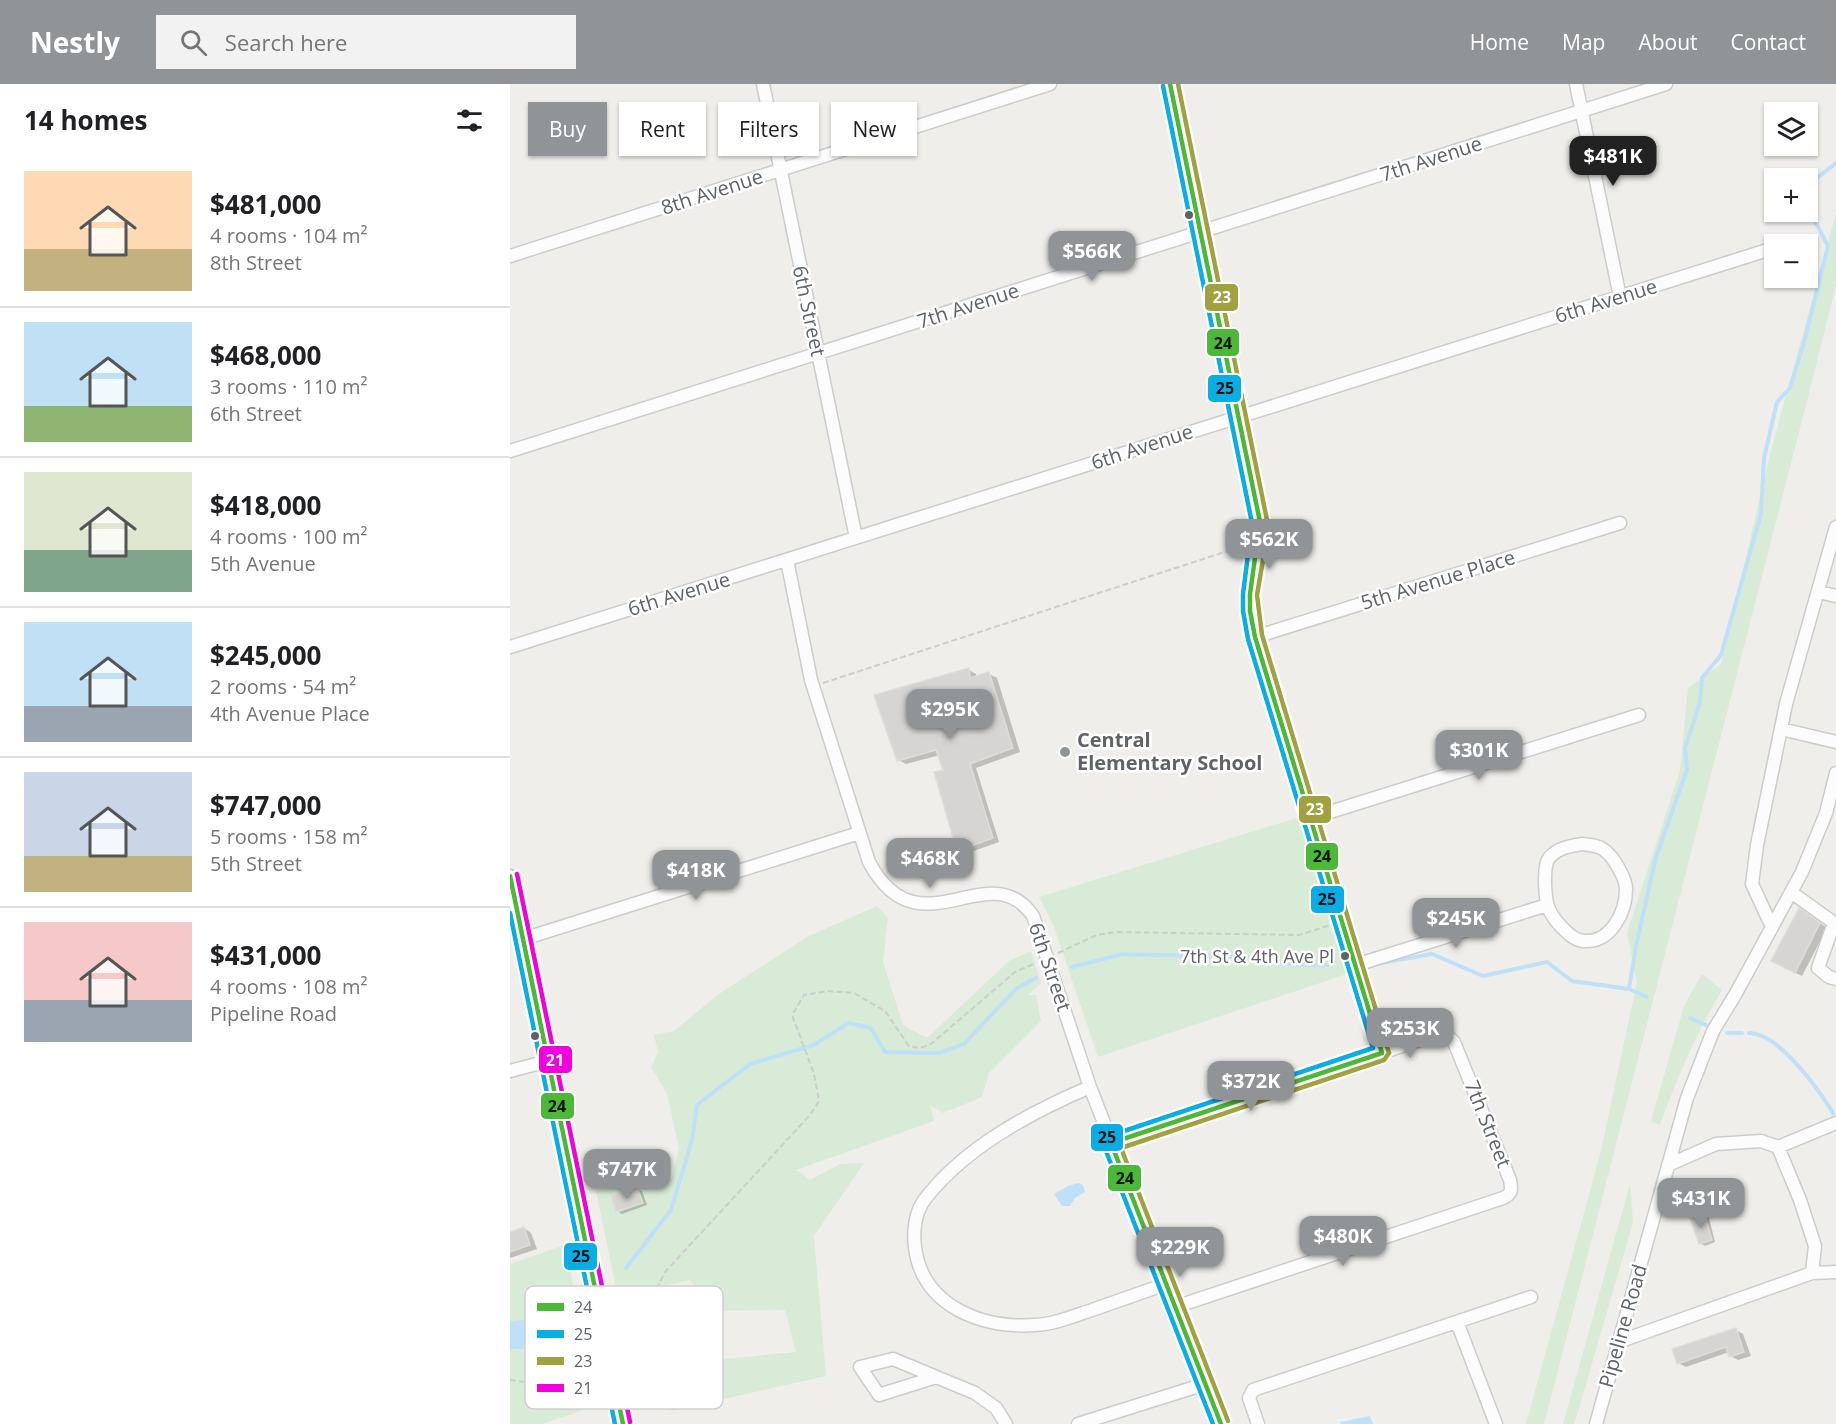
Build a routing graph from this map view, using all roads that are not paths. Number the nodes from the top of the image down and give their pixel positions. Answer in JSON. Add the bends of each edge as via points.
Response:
{"nodes":[{"id":1,"x":763,"y":84,"type":"edge"},
{"id":2,"x":1050,"y":84,"type":"edge"},
{"id":3,"x":1170,"y":84,"type":"edge"},
{"id":4,"x":1576,"y":84,"type":"edge"},
{"id":5,"x":1666,"y":84,"type":"edge"},
{"id":6,"x":1582,"y":111,"type":"junction"},
{"id":7,"x":780,"y":170,"type":"junction"},
{"id":8,"x":1200,"y":232,"type":"junction"},
{"id":9,"x":1764,"y":251,"type":"edge"},
{"id":10,"x":510,"y":256,"type":"edge"},
{"id":11,"x":1620,"y":297,"type":"junction"},
{"id":12,"x":818,"y":353,"type":"junction"},
{"id":13,"x":1239,"y":417,"type":"junction"},
{"id":14,"x":510,"y":451,"type":"edge"},
{"id":15,"x":1620,"y":523,"type":"dead end"},
{"id":16,"x":1836,"y":526,"type":"edge"},
{"id":17,"x":856,"y":538,"type":"junction"},
{"id":18,"x":787,"y":560,"type":"junction"},
{"id":19,"x":1818,"y":592,"type":"junction"},
{"id":20,"x":1836,"y":596,"type":"edge"},
{"id":21,"x":1255,"y":637,"type":"junction"},
{"id":22,"x":510,"y":647,"type":"edge"},
{"id":23,"x":1639,"y":715,"type":"dead end"},
{"id":24,"x":1781,"y":729,"type":"junction"},
{"id":25,"x":1836,"y":742,"type":"edge"},
{"id":26,"x":1836,"y":773,"type":"edge"},
{"id":27,"x":1311,"y":818,"type":"junction"},
{"id":28,"x":859,"y":834,"type":"junction"},
{"id":29,"x":510,"y":876,"type":"edge"},
{"id":30,"x":1791,"y":892,"type":"junction"},
{"id":31,"x":1547,"y":905,"type":"junction"},
{"id":32,"x":1772,"y":927,"type":"junction"},
{"id":33,"x":518,"y":933,"type":"edge"},
{"id":34,"x":1356,"y":965,"type":"junction"},
{"id":35,"x":1836,"y":979,"type":"edge"},
{"id":36,"x":1383,"y":1053,"type":"junction"},
{"id":37,"x":548,"y":1061,"type":"junction"},
{"id":38,"x":510,"y":1071,"type":"edge"},
{"id":39,"x":1090,"y":1087,"type":"junction"},
{"id":40,"x":1836,"y":1123,"type":"edge"},
{"id":41,"x":1111,"y":1143,"type":"junction"},
{"id":42,"x":1778,"y":1147,"type":"junction"},
{"id":43,"x":1668,"y":1165,"type":"junction"},
{"id":44,"x":1836,"y":1272,"type":"edge"},
{"id":45,"x":1812,"y":1273,"type":"junction"},
{"id":46,"x":1166,"y":1284,"type":"junction"},
{"id":47,"x":595,"y":1286,"type":"edge"},
{"id":48,"x":1531,"y":1297,"type":"dead end"},
{"id":49,"x":1175,"y":1307,"type":"junction"},
{"id":50,"x":1457,"y":1322,"type":"junction"},
{"id":51,"x":1618,"y":1342,"type":"junction"},
{"id":52,"x":936,"y":1377,"type":"junction"},
{"id":53,"x":1205,"y":1384,"type":"junction"},
{"id":54,"x":620,"y":1409,"type":"edge"},
{"id":55,"x":623,"y":1424,"type":"edge"},
{"id":56,"x":1006,"y":1424,"type":"edge"},
{"id":57,"x":1078,"y":1424,"type":"edge"},
{"id":58,"x":1221,"y":1424,"type":"edge"},
{"id":59,"x":1258,"y":1424,"type":"edge"},
{"id":60,"x":1496,"y":1424,"type":"edge"},
{"id":61,"x":1596,"y":1424,"type":"edge"}],
"edges":[{"from":1,"to":7,"type":"street","name":"6th Street"},
{"from":2,"to":7,"type":"street","name":"8th Avenue"},
{"from":3,"to":8,"type":"street"},
{"from":4,"to":6,"type":"street"},
{"from":5,"to":6,"type":"street","name":"7th Avenue"},
{"from":6,"to":8,"type":"street","name":"7th Avenue"},
{"from":6,"to":11,"type":"street"},
{"from":7,"to":10,"type":"street","name":"8th Avenue"},
{"from":7,"to":12,"type":"street","name":"6th Street"},
{"from":8,"to":12,"type":"street","name":"7th Avenue"},
{"from":8,"to":13,"type":"street"},
{"from":9,"to":11,"type":"street","name":"6th Avenue"},
{"from":11,"to":13,"type":"street","name":"6th Avenue"},
{"from":12,"to":14,"type":"street","name":"7th Avenue"},
{"from":12,"to":17,"type":"street","name":"6th Street"},
{"from":13,"to":17,"type":"street","name":"6th Avenue"},
{"from":13,"to":21,"type":"street","via":[[1260,522],[1250,596]]},
{"from":15,"to":21,"type":"street","name":"5th Avenue Place"},
{"from":16,"to":19,"type":"street"},
{"from":17,"to":18,"type":"street","name":"6th Avenue"},
{"from":18,"to":22,"type":"street","name":"6th Avenue"},
{"from":18,"to":28,"type":"street","name":"6th Street","via":[[813,686]]},
{"from":19,"to":20,"type":"street"},
{"from":19,"to":24,"type":"street"},
{"from":21,"to":27,"type":"street"},
{"from":23,"to":27,"type":"street"},
{"from":24,"to":25,"type":"street"},
{"from":24,"to":32,"type":"street","via":[[1752,884]]},
{"from":26,"to":30,"type":"street","name":"Pipeline Road","via":[[1826,813]]},
{"from":27,"to":34,"type":"street"},
{"from":28,"to":33,"type":"street"},
{"from":28,"to":39,"type":"street","name":"6th Street","via":[[876,876],[909,901],[938,904],[995,892],[1007,894],[1026,906],[1039,932]]},
{"from":29,"to":33,"type":"street"},
{"from":30,"to":32,"type":"street","name":"Pipeline Road"},
{"from":30,"to":35,"type":"street","via":[[1834,923],[1818,968]]},
{"from":31,"to":31,"type":"street","via":[[1547,861],[1566,847],[1596,845],[1605,850],[1627,887],[1617,925],[1605,935],[1584,941],[1566,932]]},
{"from":31,"to":34,"type":"street"},
{"from":32,"to":43,"type":"street","name":"Pipeline Road","via":[[1713,1031],[1687,1098]]},
{"from":33,"to":37,"type":"street"},
{"from":34,"to":36,"type":"street"},
{"from":36,"to":41,"type":"street"},
{"from":36,"to":49,"type":"street","name":"7th Street","via":[[1442,1034],[1454,1041],[1510,1180],[1510,1193]]},
{"from":37,"to":38,"type":"street"},
{"from":37,"to":47,"type":"street"},
{"from":39,"to":41,"type":"street","name":"6th Street"},
{"from":39,"to":46,"type":"street","via":[[1056,1101],[1000,1133],[936,1186],[923,1202],[913,1233],[919,1266],[927,1284],[956,1310],[1007,1326],[1062,1320]]},
{"from":40,"to":42,"type":"street"},
{"from":41,"to":46,"type":"street","name":"6th Street"},
{"from":42,"to":43,"type":"street","via":[[1761,1141],[1716,1144]]},
{"from":42,"to":45,"type":"street","via":[[1815,1246]]},
{"from":43,"to":51,"type":"street","name":"Pipeline Road"},
{"from":44,"to":45,"type":"street"},
{"from":45,"to":51,"type":"street"},
{"from":46,"to":49,"type":"street","name":"6th Street"},
{"from":48,"to":50,"type":"street"},
{"from":49,"to":53,"type":"street","name":"6th Street"},
{"from":50,"to":59,"type":"street","via":[[1253,1389],[1249,1398]]},
{"from":50,"to":60,"type":"street"},
{"from":51,"to":61,"type":"street","name":"Pipeline Road"},
{"from":52,"to":52,"type":"street","via":[[879,1395],[860,1367],[893,1359]]},
{"from":52,"to":56,"type":"street","via":[[975,1393],[996,1408]]},
{"from":53,"to":57,"type":"street"},
{"from":53,"to":58,"type":"street","name":"6th Street"},
{"from":54,"to":55,"type":"street"}]}
